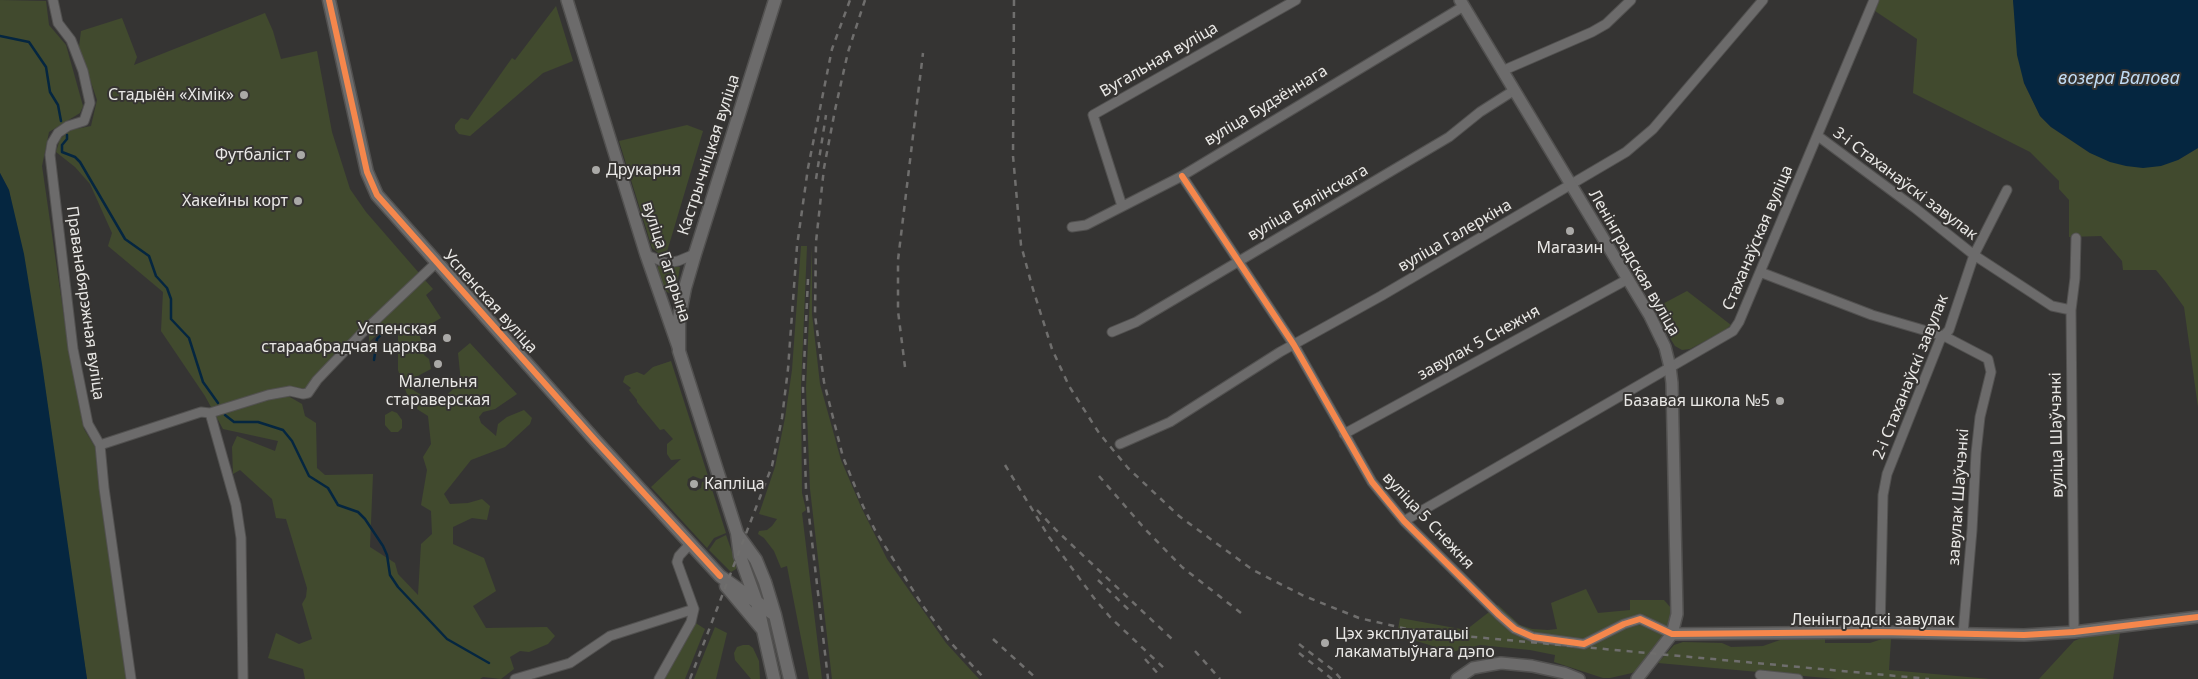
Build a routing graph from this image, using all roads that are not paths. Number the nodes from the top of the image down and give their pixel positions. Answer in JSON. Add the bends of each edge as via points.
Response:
{"nodes":[{"id":1,"x":53,"y":0,"type":"edge"},
{"id":2,"x":329,"y":0,"type":"edge"},
{"id":3,"x":567,"y":0,"type":"edge"},
{"id":4,"x":775,"y":0,"type":"edge"},
{"id":5,"x":1296,"y":0,"type":"edge"},
{"id":6,"x":1631,"y":0,"type":"edge"},
{"id":7,"x":1763,"y":0,"type":"edge"},
{"id":8,"x":1874,"y":0,"type":"edge"},
{"id":9,"x":1465,"y":2,"type":"edge"},
{"id":10,"x":1502,"y":71,"type":"junction"},
{"id":11,"x":1513,"y":91,"type":"junction"},
{"id":12,"x":1818,"y":136,"type":"junction"},
{"id":13,"x":1182,"y":176,"type":"junction"},
{"id":14,"x":1570,"y":186,"type":"junction"},
{"id":15,"x":2007,"y":190,"type":"dead end"},
{"id":16,"x":1122,"y":206,"type":"junction"},
{"id":17,"x":1072,"y":227,"type":"dead end"},
{"id":18,"x":2076,"y":238,"type":"dead end"},
{"id":19,"x":646,"y":254,"type":"junction"},
{"id":20,"x":695,"y":254,"type":"junction"},
{"id":21,"x":1974,"y":255,"type":"junction"},
{"id":22,"x":1238,"y":261,"type":"junction"},
{"id":23,"x":436,"y":262,"type":"junction"},
{"id":24,"x":1760,"y":272,"type":"junction"},
{"id":25,"x":1628,"y":279,"type":"junction"},
{"id":26,"x":2071,"y":310,"type":"junction"},
{"id":27,"x":1112,"y":332,"type":"dead end"},
{"id":28,"x":1944,"y":336,"type":"junction"},
{"id":29,"x":1294,"y":345,"type":"junction"},
{"id":30,"x":679,"y":351,"type":"junction"},
{"id":31,"x":1670,"y":367,"type":"junction"},
{"id":32,"x":210,"y":414,"type":"junction"},
{"id":33,"x":1344,"y":434,"type":"junction"},
{"id":34,"x":1120,"y":444,"type":"dead end"},
{"id":35,"x":100,"y":445,"type":"junction"},
{"id":36,"x":1404,"y":521,"type":"junction"},
{"id":37,"x":737,"y":533,"type":"junction"},
{"id":38,"x":690,"y":544,"type":"junction"},
{"id":39,"x":720,"y":576,"type":"junction"},
{"id":40,"x":748,"y":579,"type":"junction"},
{"id":41,"x":736,"y":589,"type":"junction"},
{"id":42,"x":757,"y":604,"type":"junction"},
{"id":43,"x":694,"y":609,"type":"junction"},
{"id":44,"x":775,"y":614,"type":"junction"},
{"id":45,"x":2198,"y":617,"type":"edge"},
{"id":46,"x":763,"y":630,"type":"junction"},
{"id":47,"x":1880,"y":632,"type":"junction"},
{"id":48,"x":2074,"y":632,"type":"junction"},
{"id":49,"x":1672,"y":634,"type":"junction"},
{"id":50,"x":1963,"y":634,"type":"junction"},
{"id":51,"x":1760,"y":675,"type":"dead end"},
{"id":52,"x":132,"y":679,"type":"edge"},
{"id":53,"x":243,"y":679,"type":"edge"},
{"id":54,"x":514,"y":679,"type":"edge"},
{"id":55,"x":658,"y":679,"type":"edge"},
{"id":56,"x":774,"y":679,"type":"edge"},
{"id":57,"x":790,"y":679,"type":"edge"},
{"id":58,"x":1457,"y":679,"type":"edge"},
{"id":59,"x":1579,"y":679,"type":"edge"},
{"id":60,"x":1637,"y":679,"type":"edge"},
{"id":61,"x":1798,"y":679,"type":"edge"}],
"edges":[{"from":1,"to":35,"type":"street","name":"Праванабярэжная вуліца","via":[[58,23],[71,40],[83,71],[90,104],[84,121],[58,133],[50,155],[73,348],[88,424]]},
{"from":2,"to":23,"type":"main road","name":"Успенская вуліца","via":[[371,185],[384,205]]},
{"from":3,"to":19,"type":"street","name":"вуліца Гагарына"},
{"from":4,"to":20,"type":"main road","name":"Кастрычніцкая вуліца"},
{"from":5,"to":16,"type":"street","name":"Вугальная вуліца","via":[[1093,115]]},
{"from":6,"to":10,"type":"street","via":[[1606,24],[1592,32]]},
{"from":7,"to":14,"type":"street","name":"вуліца Галеркіна","via":[[1654,130],[1626,152]]},
{"from":8,"to":12,"type":"street","name":"Стаханаўская вуліца"},
{"from":9,"to":10,"type":"street","name":"Ленінградская вуліца"},
{"from":9,"to":13,"type":"street","name":"вуліца Будзённага"},
{"from":10,"to":11,"type":"street","name":"Ленінградская вуліца"},
{"from":11,"to":14,"type":"street","name":"Ленінградская вуліца"},
{"from":11,"to":22,"type":"street","name":"вуліца Бялінскага","via":[[1449,137]]},
{"from":12,"to":21,"type":"street","name":"3-і Стаханаўскі завулак"},
{"from":12,"to":24,"type":"street","name":"Стаханаўская вуліца"},
{"from":13,"to":16,"type":"street","name":"вуліца Будзённага"},
{"from":13,"to":22,"type":"street","name":"вуліца 5 Снежня"},
{"from":14,"to":25,"type":"street","name":"Ленінградская вуліца"},
{"from":14,"to":29,"type":"street","name":"вуліца Галеркіна"},
{"from":15,"to":21,"type":"street","name":"3-і Стаханаўскі завулак"},
{"from":16,"to":17,"type":"street","name":"вуліца Будзённага","via":[[1086,225]]},
{"from":18,"to":26,"type":"street","name":"вуліца Шаўчэнкі"},
{"from":19,"to":20,"type":"street","via":[[667,263]]},
{"from":19,"to":30,"type":"street","name":"вуліца Гагарына"},
{"from":20,"to":30,"type":"main road","name":"Кастрычніцкая вуліца","via":[[679,318]]},
{"from":21,"to":26,"type":"street","name":"3-і Стаханаўскі завулак","via":[[2052,306]]},
{"from":21,"to":28,"type":"street","name":"2-і Стаханаўскі завулак","via":[[1949,330]]},
{"from":22,"to":27,"type":"street","name":"вуліца Бялінскага","via":[[1136,322]]},
{"from":22,"to":29,"type":"street","name":"вуліца 5 Снежня"},
{"from":23,"to":32,"type":"street","via":[[362,333],[308,393],[290,391],[268,395]]},
{"from":23,"to":38,"type":"main road","name":"Успенская вуліца"},
{"from":24,"to":28,"type":"street","via":[[1872,315]]},
{"from":24,"to":31,"type":"street","name":"Стаханаўская вуліца","via":[[1732,331]]},
{"from":25,"to":31,"type":"street","name":"Ленінградская вуліца","via":[[1654,324]]},
{"from":25,"to":33,"type":"street","name":"завулак 5 Снежня"},
{"from":26,"to":48,"type":"street","name":"вуліца Шаўчэнкі"},
{"from":28,"to":47,"type":"street","name":"2-і Стаханаўскі завулак","via":[[1887,474]]},
{"from":28,"to":50,"type":"street","name":"завулак Шаўчэнкі","via":[[1984,356],[1992,372],[1980,417],[1976,453]]},
{"from":29,"to":33,"type":"street","name":"вуліца 5 Снежня"},
{"from":29,"to":34,"type":"street","name":"вуліца Галеркіна","via":[[1170,422]]},
{"from":30,"to":37,"type":"main road","name":"вуліца Гагарына"},
{"from":31,"to":36,"type":"street","name":"Стаханаўская вуліца"},
{"from":31,"to":49,"type":"street","name":"Ленінградская вуліца","via":[[1677,614]]},
{"from":32,"to":35,"type":"street","via":[[201,412]]},
{"from":32,"to":53,"type":"street","via":[[236,505],[241,538]]},
{"from":33,"to":36,"type":"street","name":"вуліца 5 Снежня","via":[[1372,482]]},
{"from":35,"to":52,"type":"street","name":"Праванабярэжная вуліца"},
{"from":36,"to":49,"type":"street","name":"вуліца 5 Снежня","via":[[1499,615],[1533,637],[1584,644],[1640,619]]},
{"from":37,"to":40,"type":"main road","name":"вуліца Гагарына"},
{"from":37,"to":44,"type":"main road","name":"вуліца Гагарына","via":[[756,560]]},
{"from":38,"to":39,"type":"main road","name":"Успенская вуліца"},
{"from":38,"to":43,"type":"street","via":[[678,562]]},
{"from":39,"to":41,"type":"main road","name":"Успенская вуліца"},
{"from":39,"to":46,"type":"main road","name":"Успенская вуліца","via":[[730,594]]},
{"from":40,"to":41,"type":"main road","via":[[745,586]]},
{"from":40,"to":42,"type":"main road","name":"вуліца Гагарына"},
{"from":41,"to":42,"type":"main road","name":"Успенская вуліца"},
{"from":42,"to":44,"type":"main road","name":"Успенская вуліца"},
{"from":42,"to":46,"type":"main road","name":"вуліца Гагарына"},
{"from":43,"to":54,"type":"street","via":[[610,636],[570,663]]},
{"from":43,"to":55,"type":"street","via":[[691,622]]},
{"from":44,"to":57,"type":"main road","name":"вуліца Гагарына"},
{"from":45,"to":48,"type":"street","name":"Ленінградскі завулак"},
{"from":46,"to":56,"type":"main road","name":"вуліца Гагарына"},
{"from":47,"to":49,"type":"street","name":"Ленінградскі завулак"},
{"from":47,"to":50,"type":"street","name":"Ленінградскі завулак"},
{"from":48,"to":50,"type":"street","name":"Ленінградскі завулак"},
{"from":49,"to":60,"type":"street","name":"Ленінградская вуліца"},
{"from":51,"to":61,"type":"street"},
{"from":58,"to":59,"type":"street","via":[[1472,668],[1501,663],[1540,668]]}]}
